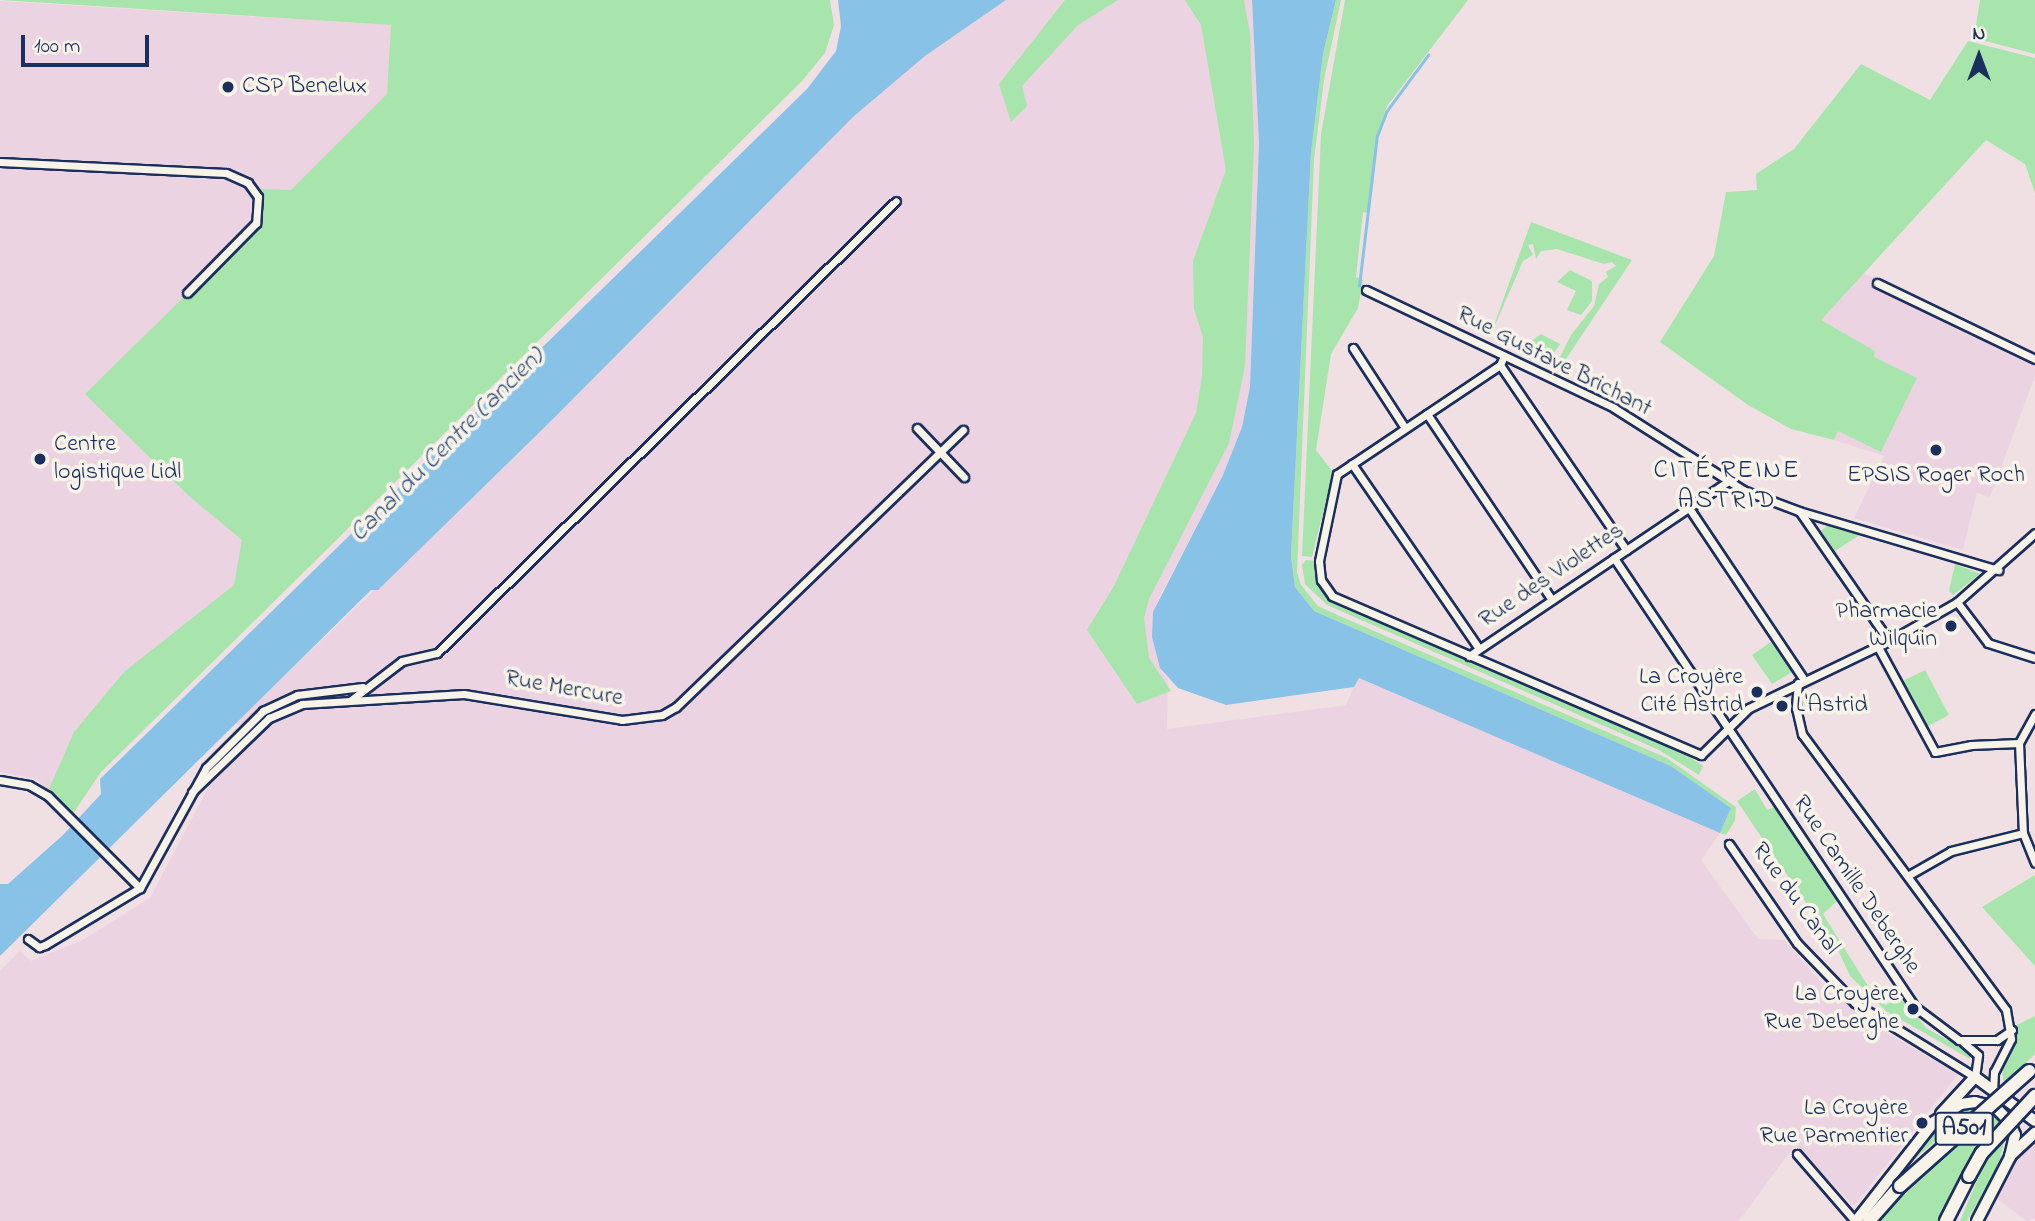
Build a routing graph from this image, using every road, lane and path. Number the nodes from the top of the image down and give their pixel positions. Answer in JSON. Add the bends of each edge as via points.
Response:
{"nodes":[{"id":1,"x":0,"y":162,"type":"edge"},
{"id":2,"x":896,"y":201,"type":"dead end"},
{"id":3,"x":1877,"y":283,"type":"dead end"},
{"id":4,"x":1366,"y":290,"type":"dead end"},
{"id":5,"x":187,"y":293,"type":"dead end"},
{"id":6,"x":1353,"y":348,"type":"dead end"},
{"id":7,"x":1504,"y":356,"type":"junction"},
{"id":8,"x":2035,"y":359,"type":"edge"},
{"id":9,"x":1500,"y":365,"type":"junction"},
{"id":10,"x":1427,"y":414,"type":"junction"},
{"id":11,"x":918,"y":428,"type":"dead end"},
{"id":12,"x":1405,"y":428,"type":"junction"},
{"id":13,"x":963,"y":430,"type":"dead end"},
{"id":14,"x":941,"y":452,"type":"junction"},
{"id":15,"x":1352,"y":464,"type":"junction"},
{"id":16,"x":964,"y":477,"type":"dead end"},
{"id":17,"x":1727,"y":482,"type":"junction"},
{"id":18,"x":1689,"y":508,"type":"junction"},
{"id":19,"x":1799,"y":511,"type":"junction"},
{"id":20,"x":2035,"y":533,"type":"edge"},
{"id":21,"x":1626,"y":550,"type":"junction"},
{"id":22,"x":1614,"y":558,"type":"junction"},
{"id":23,"x":1998,"y":570,"type":"junction"},
{"id":24,"x":1552,"y":600,"type":"junction"},
{"id":25,"x":1957,"y":603,"type":"junction"},
{"id":26,"x":1889,"y":641,"type":"junction"},
{"id":27,"x":1878,"y":647,"type":"junction"},
{"id":28,"x":1479,"y":649,"type":"junction"},
{"id":29,"x":1469,"y":656,"type":"junction"},
{"id":30,"x":2035,"y":658,"type":"edge"},
{"id":31,"x":380,"y":677,"type":"junction"},
{"id":32,"x":1801,"y":681,"type":"junction"},
{"id":33,"x":350,"y":701,"type":"junction"},
{"id":34,"x":2035,"y":713,"type":"edge"},
{"id":35,"x":1728,"y":726,"type":"junction"},
{"id":36,"x":2019,"y":743,"type":"junction"},
{"id":37,"x":1,"y":782,"type":"edge"},
{"id":38,"x":192,"y":792,"type":"junction"},
{"id":39,"x":2023,"y":834,"type":"junction"},
{"id":40,"x":1729,"y":844,"type":"dead end"},
{"id":41,"x":2035,"y":863,"type":"edge"},
{"id":42,"x":1909,"y":875,"type":"junction"},
{"id":43,"x":140,"y":888,"type":"junction"},
{"id":44,"x":28,"y":939,"type":"dead end"},
{"id":45,"x":2012,"y":1030,"type":"junction"},
{"id":46,"x":1959,"y":1040,"type":"junction"},
{"id":47,"x":2032,"y":1068,"type":"edge"},
{"id":48,"x":1975,"y":1077,"type":"junction"},
{"id":49,"x":1993,"y":1088,"type":"junction"},
{"id":50,"x":2035,"y":1096,"type":"edge"},
{"id":51,"x":2035,"y":1121,"type":"edge"},
{"id":52,"x":1934,"y":1122,"type":"junction"},
{"id":53,"x":2035,"y":1133,"type":"edge"},
{"id":54,"x":1797,"y":1154,"type":"dead end"},
{"id":55,"x":2010,"y":1157,"type":"junction"},
{"id":56,"x":1969,"y":1176,"type":"junction"},
{"id":57,"x":1855,"y":1221,"type":"edge"},
{"id":58,"x":1870,"y":1221,"type":"edge"},
{"id":59,"x":1946,"y":1221,"type":"edge"},
{"id":60,"x":1954,"y":1221,"type":"edge"},
{"id":61,"x":1977,"y":1221,"type":"edge"}],
"edges":[{"from":1,"to":5,"type":"street","via":[[226,173],[248,183],[258,197],[256,223]]},
{"from":2,"to":31,"type":"street","via":[[442,648],[430,656],[402,661]]},
{"from":3,"to":8,"type":"street"},
{"from":4,"to":7,"type":"street","name":"Rue Gustave Brichant"},
{"from":6,"to":12,"type":"street"},
{"from":7,"to":9,"type":"street"},
{"from":7,"to":17,"type":"street","name":"Rue Gustave Brichant","via":[[1614,408]]},
{"from":9,"to":10,"type":"street"},
{"from":9,"to":21,"type":"street"},
{"from":10,"to":12,"type":"street"},
{"from":10,"to":24,"type":"street"},
{"from":11,"to":14,"type":"street"},
{"from":12,"to":15,"type":"street"},
{"from":13,"to":14,"type":"street","name":"Rue Mercure"},
{"from":14,"to":16,"type":"street"},
{"from":14,"to":33,"type":"street","name":"Rue Mercure","via":[[676,707],[662,715],[622,720],[464,694]]},
{"from":15,"to":28,"type":"street"},
{"from":15,"to":29,"type":"street","via":[[1332,484],[1319,561],[1321,580],[1332,596]]},
{"from":17,"to":18,"type":"street","name":"Rue des Violettes"},
{"from":17,"to":19,"type":"street","name":"Rue Gustave Brichant"},
{"from":18,"to":21,"type":"street","name":"Rue des Violettes"},
{"from":18,"to":32,"type":"street"},
{"from":19,"to":23,"type":"street","name":"Rue Gustave Brichant"},
{"from":19,"to":26,"type":"street"},
{"from":20,"to":23,"type":"street"},
{"from":21,"to":22,"type":"street","name":"Rue des Violettes"},
{"from":22,"to":24,"type":"street","name":"Rue des Violettes"},
{"from":22,"to":35,"type":"street","name":"Rue Camille Deberghe"},
{"from":23,"to":25,"type":"street"},
{"from":24,"to":28,"type":"street","name":"Rue des Violettes"},
{"from":25,"to":26,"type":"street"},
{"from":25,"to":30,"type":"street","via":[[1988,643]]},
{"from":26,"to":27,"type":"street"},
{"from":27,"to":32,"type":"street"},
{"from":27,"to":36,"type":"street","via":[[1935,752]]},
{"from":28,"to":29,"type":"street","name":"Rue des Violettes"},
{"from":29,"to":35,"type":"street","via":[[1701,755],[1708,753]]},
{"from":31,"to":33,"type":"street"},
{"from":31,"to":38,"type":"street","name":"Rue Mercure","via":[[353,691],[297,695],[272,704],[215,757]]},
{"from":32,"to":35,"type":"street","via":[[1749,708]]},
{"from":32,"to":42,"type":"street","name":"Rue Camille Deberghe","via":[[1796,708],[1802,734]]},
{"from":33,"to":38,"type":"street","name":"Rue Mercure","via":[[302,704],[279,712]]},
{"from":34,"to":36,"type":"street"},
{"from":35,"to":46,"type":"street","name":"Rue Camille Deberghe","via":[[1915,1007]]},
{"from":36,"to":39,"type":"street"},
{"from":37,"to":43,"type":"street","via":[[37,788]]},
{"from":38,"to":43,"type":"street","name":"Rue Mercure"},
{"from":39,"to":41,"type":"street"},
{"from":39,"to":42,"type":"street","via":[[1951,851]]},
{"from":40,"to":48,"type":"street","name":"Rue du Canal","via":[[1797,943],[1831,982],[1883,1023]]},
{"from":42,"to":45,"type":"street","name":"Rue Camille Deberghe","via":[[2002,1002]]},
{"from":43,"to":44,"type":"street","via":[[45,945],[39,947]]},
{"from":45,"to":46,"type":"street","via":[[1997,1041]]},
{"from":45,"to":49,"type":"street","via":[[1994,1072]]},
{"from":46,"to":48,"type":"street","name":"Rue Camille Deberghe","via":[[1978,1055]]},
{"from":47,"to":58,"type":"highway","number":"A501","bridge":true,"via":[[1900,1186]]},
{"from":48,"to":49,"type":"street","name":"Rue du Canal"},
{"from":48,"to":52,"type":"street"},
{"from":49,"to":51,"type":"street","name":"Rue du Canal"},
{"from":50,"to":56,"type":"highway","number":"A501","bridge":true,"via":[[1982,1153]]},
{"from":52,"to":55,"type":"main road","via":[[1961,1104],[1988,1104],[2013,1129]]},
{"from":52,"to":57,"type":"main road"},
{"from":53,"to":55,"type":"street"},
{"from":54,"to":57,"type":"street"},
{"from":55,"to":61,"type":"main road"},
{"from":56,"to":59,"type":"highway"},
{"from":56,"to":60,"type":"highway"}]}
